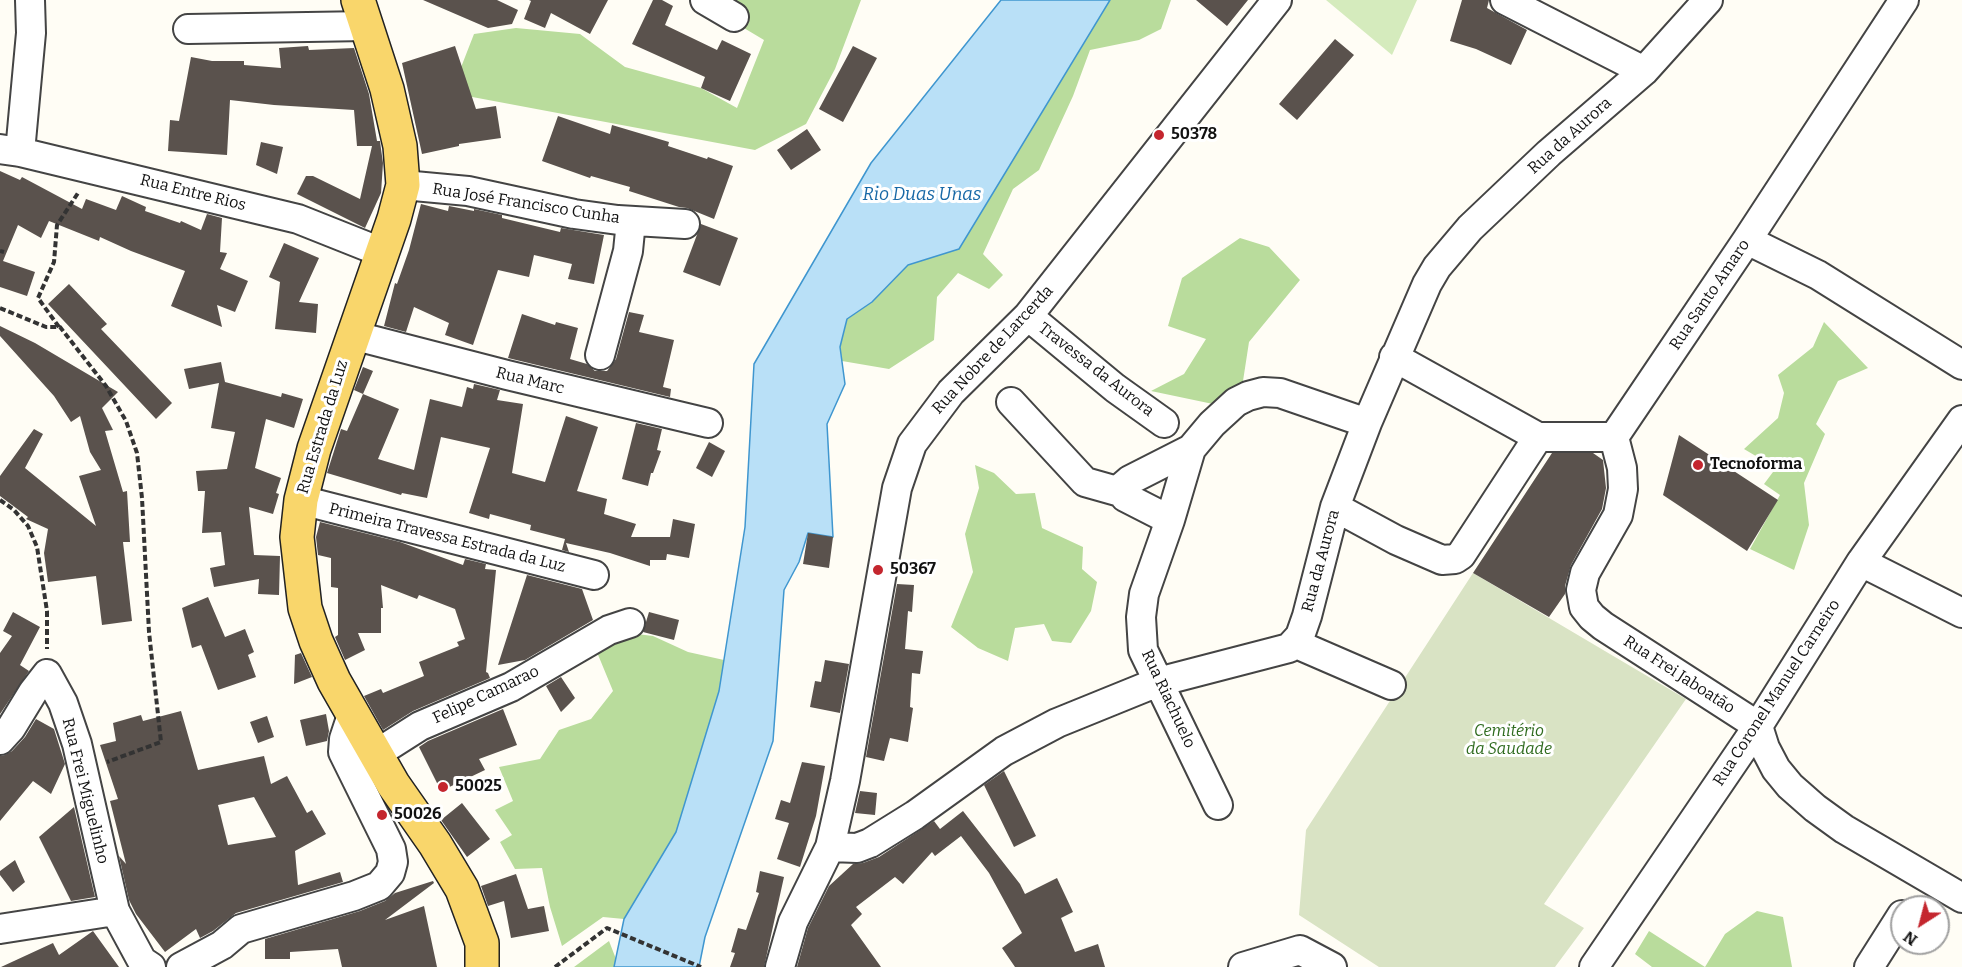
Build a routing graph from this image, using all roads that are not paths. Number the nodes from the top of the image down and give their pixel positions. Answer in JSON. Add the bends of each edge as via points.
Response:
{"nodes":[{"id":1,"x":30,"y":0,"type":"edge"},
{"id":2,"x":705,"y":0,"type":"edge"},
{"id":3,"x":1277,"y":0,"type":"edge"},
{"id":4,"x":1505,"y":0,"type":"edge"},
{"id":5,"x":1708,"y":0,"type":"edge"},
{"id":6,"x":1904,"y":0,"type":"edge"},
{"id":7,"x":362,"y":13,"type":"edge"},
{"id":8,"x":734,"y":17,"type":"dead end"},
{"id":9,"x":188,"y":29,"type":"dead end"},
{"id":10,"x":1644,"y":71,"type":"junction"},
{"id":11,"x":10,"y":151,"type":"edge"},
{"id":12,"x":403,"y":185,"type":"junction"},
{"id":13,"x":631,"y":220,"type":"junction"},
{"id":14,"x":685,"y":224,"type":"dead end"},
{"id":15,"x":1747,"y":240,"type":"junction"},
{"id":16,"x":381,"y":252,"type":"junction"},
{"id":17,"x":1028,"y":316,"type":"junction"},
{"id":18,"x":352,"y":335,"type":"junction"},
{"id":19,"x":600,"y":355,"type":"dead end"},
{"id":20,"x":1394,"y":357,"type":"junction"},
{"id":21,"x":1962,"y":365,"type":"edge"},
{"id":22,"x":1011,"y":402,"type":"dead end"},
{"id":23,"x":1962,"y":420,"type":"edge"},
{"id":24,"x":708,"y":423,"type":"dead end"},
{"id":25,"x":1164,"y":423,"type":"dead end"},
{"id":26,"x":1367,"y":423,"type":"junction"},
{"id":27,"x":1538,"y":437,"type":"junction"},
{"id":28,"x":1614,"y":437,"type":"junction"},
{"id":29,"x":1191,"y":449,"type":"junction"},
{"id":30,"x":1124,"y":493,"type":"junction"},
{"id":31,"x":301,"y":500,"type":"junction"},
{"id":32,"x":1335,"y":507,"type":"junction"},
{"id":33,"x":1170,"y":520,"type":"junction"},
{"id":34,"x":1861,"y":562,"type":"junction"},
{"id":35,"x":594,"y":575,"type":"dead end"},
{"id":36,"x":1962,"y":613,"type":"edge"},
{"id":37,"x":630,"y":623,"type":"dead end"},
{"id":38,"x":1294,"y":643,"type":"junction"},
{"id":39,"x":1158,"y":682,"type":"junction"},
{"id":40,"x":1391,"y":685,"type":"dead end"},
{"id":41,"x":353,"y":712,"type":"junction"},
{"id":42,"x":1758,"y":726,"type":"junction"},
{"id":43,"x":0,"y":740,"type":"edge"},
{"id":44,"x":376,"y":754,"type":"junction"},
{"id":45,"x":1218,"y":804,"type":"dead end"},
{"id":46,"x":830,"y":848,"type":"junction"},
{"id":47,"x":1926,"y":877,"type":"junction"},
{"id":48,"x":1915,"y":895,"type":"edge"},
{"id":49,"x":1962,"y":898,"type":"edge"},
{"id":50,"x":115,"y":911,"type":"junction"},
{"id":51,"x":0,"y":929,"type":"edge"},
{"id":52,"x":1890,"y":934,"type":"edge"},
{"id":53,"x":150,"y":967,"type":"edge"},
{"id":54,"x":181,"y":967,"type":"edge"},
{"id":55,"x":482,"y":967,"type":"edge"},
{"id":56,"x":780,"y":967,"type":"edge"},
{"id":57,"x":1244,"y":967,"type":"edge"},
{"id":58,"x":1332,"y":967,"type":"edge"},
{"id":59,"x":1594,"y":967,"type":"edge"},
{"id":60,"x":1869,"y":967,"type":"edge"}],
"edges":[{"from":1,"to":11,"type":"street","via":[[31,33]]},
{"from":2,"to":8,"type":"street"},
{"from":3,"to":17,"type":"street","name":"Rua Nobre de Larcerda"},
{"from":4,"to":10,"type":"street"},
{"from":5,"to":10,"type":"street","name":"Rua da Aurora"},
{"from":6,"to":15,"type":"street","name":"Rua Santo Amaro"},
{"from":7,"to":9,"type":"street"},
{"from":7,"to":12,"type":"main road","name":"Rua Estrada da Luz","via":[[387,89],[400,146]]},
{"from":10,"to":20,"type":"street","name":"Rua da Aurora","via":[[1549,153],[1449,252],[1427,284]]},
{"from":11,"to":16,"type":"street","name":"Rua Entre Rios","via":[[298,219]]},
{"from":12,"to":13,"type":"street","name":"Rua José Francisco Cunha","via":[[468,191],[574,214]]},
{"from":12,"to":16,"type":"main road","name":"Rua Estrada da Luz"},
{"from":13,"to":14,"type":"street","name":"Rua José Francisco Cunha"},
{"from":13,"to":19,"type":"street","via":[[628,251]]},
{"from":15,"to":21,"type":"street","via":[[1818,275]]},
{"from":15,"to":28,"type":"street","name":"Rua Santo Amaro"},
{"from":16,"to":18,"type":"main road","name":"Rua Estrada da Luz"},
{"from":17,"to":25,"type":"street","name":"Travessa da Aurora"},
{"from":17,"to":46,"type":"street","name":"Rua Nobre de Larcerda","via":[[951,392],[912,444],[902,469]]},
{"from":18,"to":24,"type":"street","name":"Rua Marc"},
{"from":18,"to":31,"type":"main road","name":"Rua Estrada da Luz"},
{"from":20,"to":26,"type":"street","name":"Rua da Aurora"},
{"from":20,"to":27,"type":"street"},
{"from":22,"to":30,"type":"street","via":[[1085,482]]},
{"from":23,"to":34,"type":"street","name":"Rua Coronel Manuel Carneiro"},
{"from":26,"to":29,"type":"street","via":[[1280,393],[1263,392],[1236,402]]},
{"from":26,"to":32,"type":"street","name":"Rua da Aurora"},
{"from":27,"to":28,"type":"street"},
{"from":27,"to":32,"type":"street","via":[[1455,559],[1442,560]]},
{"from":28,"to":42,"type":"street","name":"Rua Frei Jaboatão","via":[[1623,489],[1618,515],[1585,573],[1581,590],[1584,607],[1603,626]]},
{"from":29,"to":30,"type":"street","via":[[1130,480],[1123,486]]},
{"from":29,"to":33,"type":"street","name":"Rua Riachuelo"},
{"from":30,"to":33,"type":"street","via":[[1128,499]]},
{"from":31,"to":35,"type":"street","name":"Primeira Travessa Estrada da Luz"},
{"from":31,"to":41,"type":"main road","name":"Rua Estrada da Luz","via":[[297,537],[305,608],[316,641]]},
{"from":32,"to":38,"type":"street","name":"Rua da Aurora","via":[[1307,616]]},
{"from":33,"to":39,"type":"street","name":"Rua Riachuelo","via":[[1144,594],[1141,617],[1143,650]]},
{"from":34,"to":36,"type":"street"},
{"from":34,"to":42,"type":"street","name":"Rua Coronel Manuel Carneiro"},
{"from":37,"to":44,"type":"street","name":"Felipe Camarao","via":[[609,630],[512,687],[420,726]]},
{"from":38,"to":39,"type":"street","via":[[1274,653]]},
{"from":38,"to":40,"type":"street"},
{"from":39,"to":45,"type":"street","name":"Rua Riachuelo"},
{"from":39,"to":46,"type":"street","via":[[1058,723],[1004,751],[870,843],[857,848]]},
{"from":41,"to":44,"type":"main road","name":"Rua Estrada da Luz"},
{"from":41,"to":54,"type":"street","via":[[342,752],[391,849],[390,873],[379,886],[354,896],[241,929],[222,945]]},
{"from":42,"to":47,"type":"street","via":[[1776,769],[1790,786],[1844,829]]},
{"from":42,"to":59,"type":"street","name":"Rua Coronel Manuel Carneiro"},
{"from":43,"to":50,"type":"street","name":"Rua Frei Miguelinho","via":[[47,674],[63,703],[77,744]]},
{"from":44,"to":55,"type":"main road","name":"Rua Estrada da Luz","via":[[462,889],[482,943]]},
{"from":46,"to":56,"type":"street","name":"Rua Nobre de Larcerda","via":[[793,922]]},
{"from":47,"to":48,"type":"street"},
{"from":47,"to":49,"type":"street"},
{"from":50,"to":51,"type":"street"},
{"from":50,"to":53,"type":"street","name":"Rua Frei Miguelinho","via":[[142,962]]},
{"from":52,"to":60,"type":"street"},
{"from":57,"to":58,"type":"street","via":[[1300,950]]}]}
